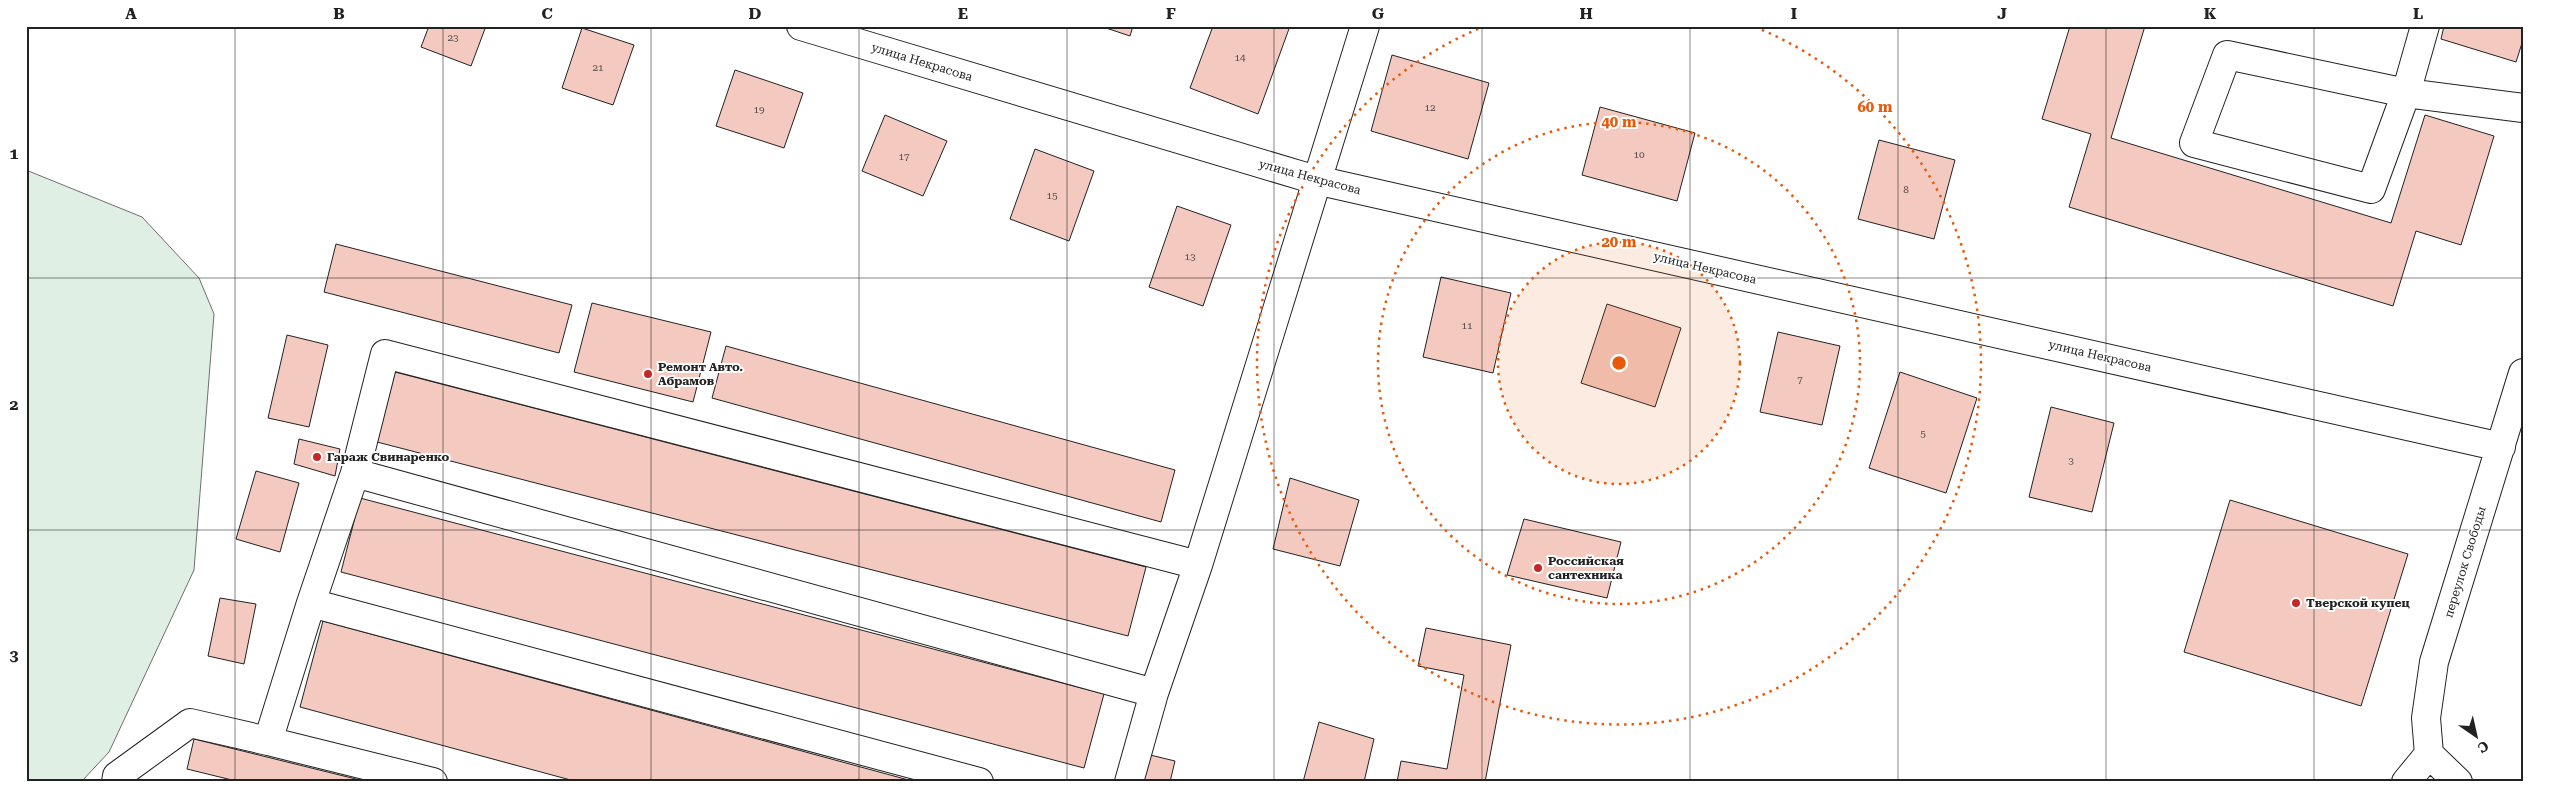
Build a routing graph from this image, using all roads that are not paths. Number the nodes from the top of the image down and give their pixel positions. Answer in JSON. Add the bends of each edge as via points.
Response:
{"nodes":[{"id":1,"x":801,"y":26,"type":"edge"},
{"id":2,"x":1365,"y":26,"type":"edge"},
{"id":3,"x":2425,"y":26,"type":"edge"},
{"id":4,"x":2406,"y":94,"type":"junction"},
{"id":5,"x":2523,"y":108,"type":"edge"},
{"id":6,"x":1316,"y":180,"type":"junction"},
{"id":7,"x":2523,"y":373,"type":"edge"},
{"id":8,"x":2500,"y":446,"type":"junction"},
{"id":9,"x":355,"y":473,"type":"junction"},
{"id":10,"x":1198,"y":565,"type":"junction"},
{"id":11,"x":312,"y":603,"type":"junction"},
{"id":12,"x":1154,"y":693,"type":"junction"},
{"id":13,"x":268,"y":742,"type":"junction"},
{"id":14,"x":2429,"y":754,"type":"junction"},
{"id":15,"x":116,"y":782,"type":"edge"},
{"id":16,"x":433,"y":782,"type":"edge"},
{"id":17,"x":979,"y":782,"type":"edge"},
{"id":18,"x":1129,"y":782,"type":"edge"},
{"id":19,"x":2406,"y":782,"type":"edge"},
{"id":20,"x":2458,"y":782,"type":"edge"}],
"edges":[{"from":1,"to":6,"type":"street","name":"улица Некрасова"},
{"from":2,"to":6,"type":"street"},
{"from":3,"to":4,"type":"street"},
{"from":4,"to":4,"type":"street","via":[[2227,55],[2194,143],[2371,189]]},
{"from":4,"to":5,"type":"street"},
{"from":6,"to":8,"type":"street","name":"улица Некрасова"},
{"from":6,"to":10,"type":"street"},
{"from":7,"to":8,"type":"street","name":"переулок Свободы"},
{"from":8,"to":14,"type":"street","name":"переулок Свободы","via":[[2434,662],[2426,718]]},
{"from":9,"to":10,"type":"street","via":[[385,354]]},
{"from":9,"to":11,"type":"street"},
{"from":9,"to":12,"type":"street"},
{"from":10,"to":12,"type":"street"},
{"from":11,"to":13,"type":"street"},
{"from":11,"to":17,"type":"street"},
{"from":12,"to":18,"type":"street"},
{"from":13,"to":15,"type":"street","via":[[190,723],[117,776]]},
{"from":13,"to":16,"type":"street"},
{"from":14,"to":19,"type":"street"},
{"from":14,"to":20,"type":"street"}]}
